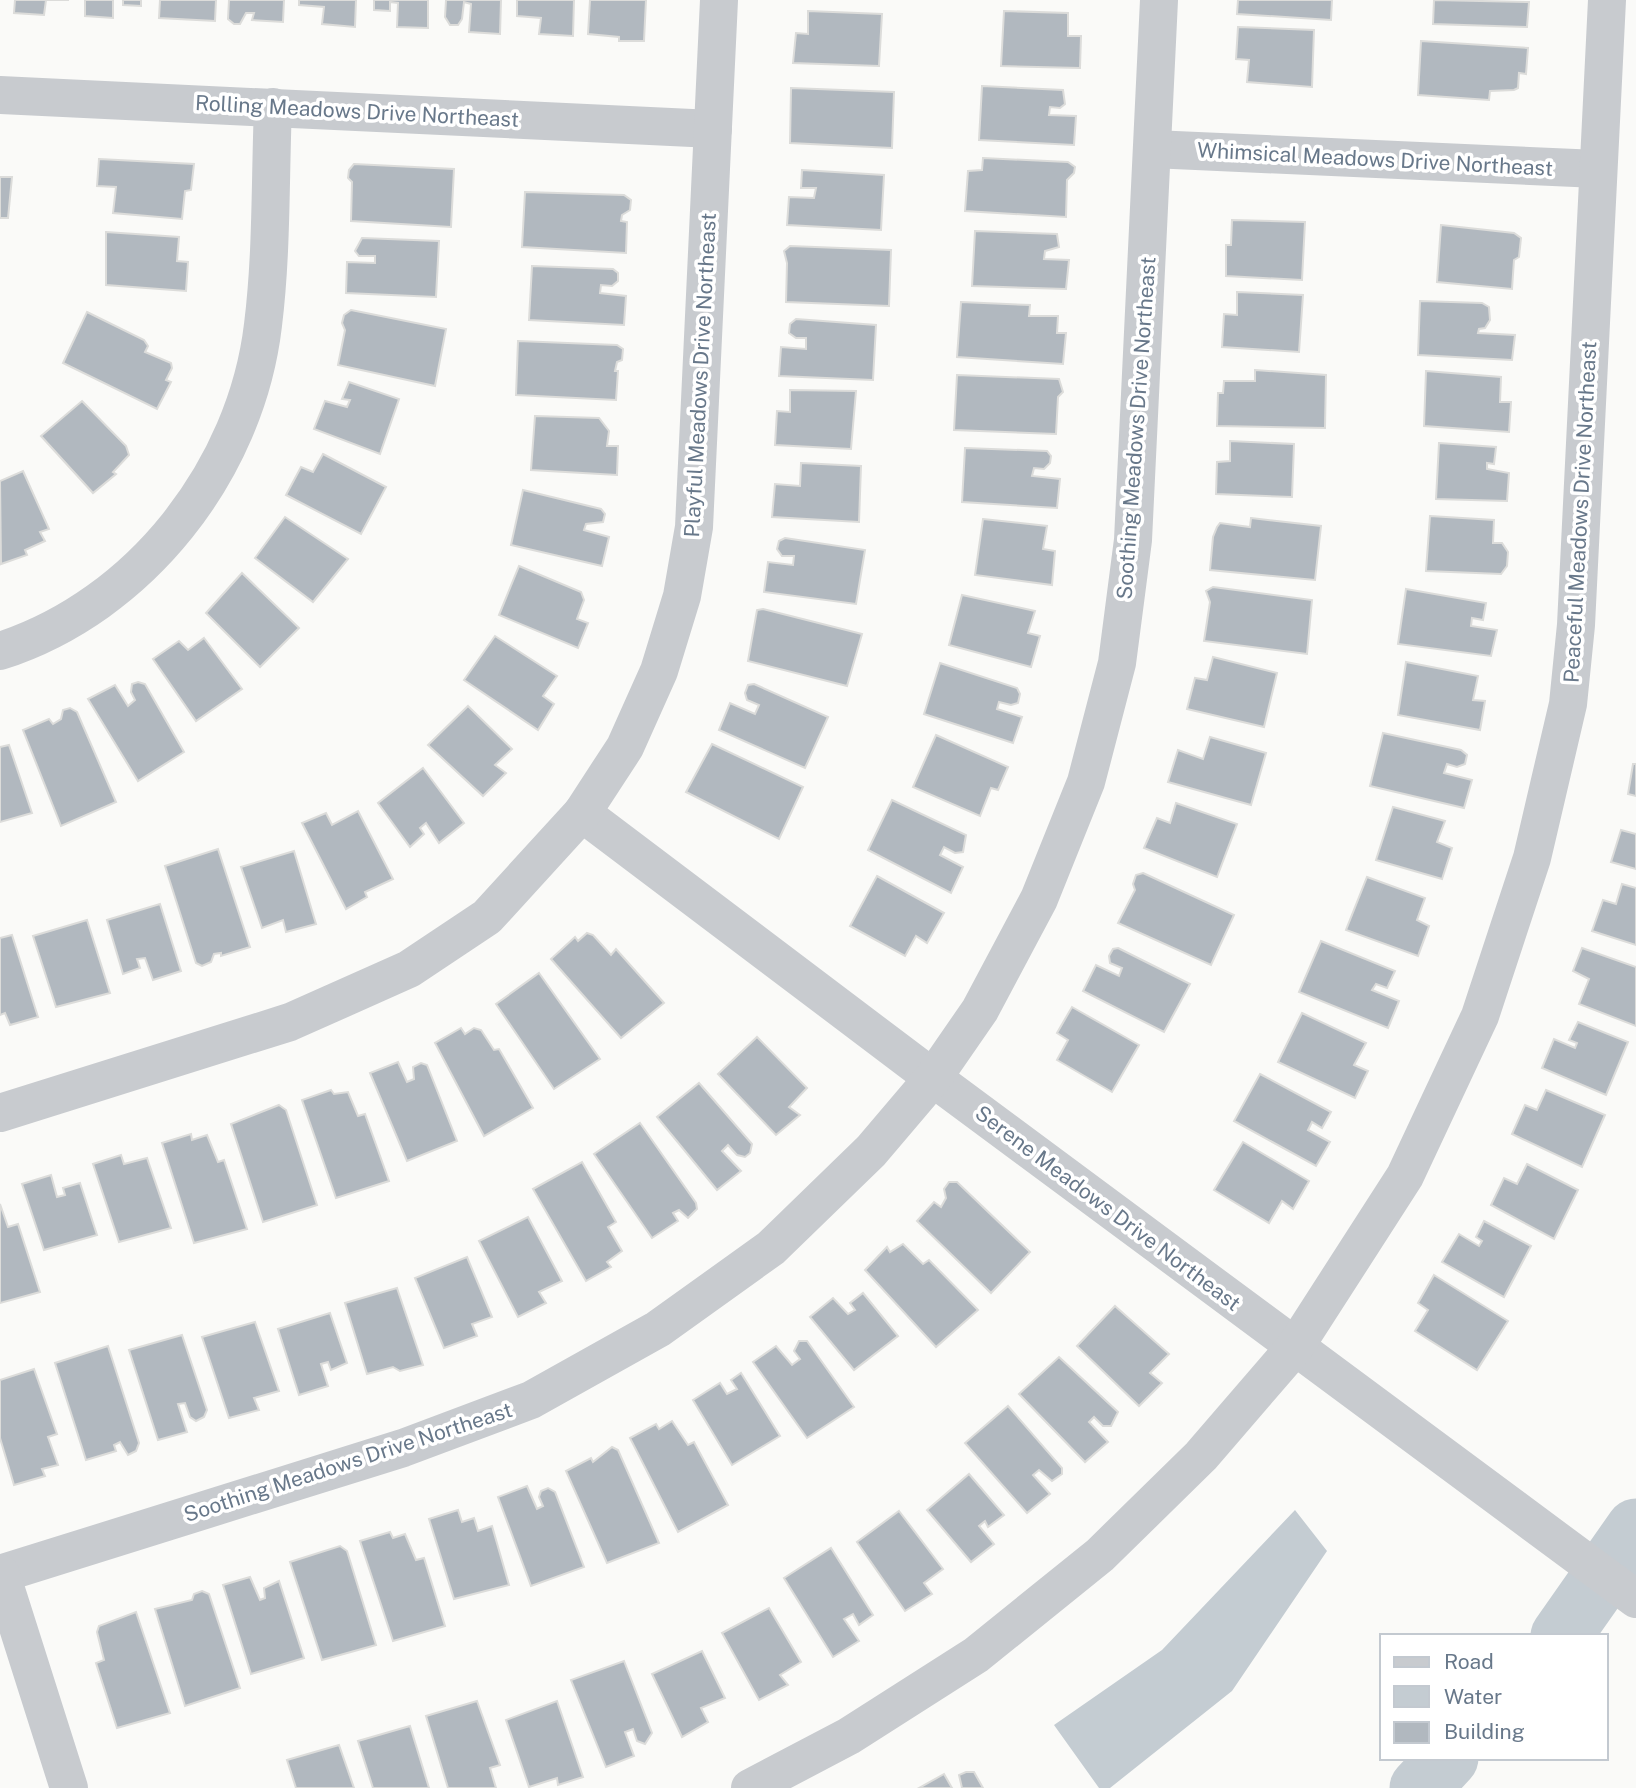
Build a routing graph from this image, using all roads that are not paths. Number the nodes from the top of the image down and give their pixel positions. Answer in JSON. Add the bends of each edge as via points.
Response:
{"nodes":[{"id":1,"x":719,"y":0,"type":"edge"},
{"id":2,"x":1160,"y":0,"type":"edge"},
{"id":3,"x":1606,"y":0,"type":"edge"},
{"id":4,"x":0,"y":95,"type":"edge"},
{"id":5,"x":273,"y":107,"type":"junction"},
{"id":6,"x":713,"y":129,"type":"junction"},
{"id":7,"x":1152,"y":149,"type":"junction"},
{"id":8,"x":1598,"y":169,"type":"junction"},
{"id":9,"x":0,"y":651,"type":"edge"},
{"id":10,"x":582,"y":813,"type":"junction"},
{"id":11,"x":933,"y":1077,"type":"junction"},
{"id":12,"x":0,"y":1113,"type":"edge"},
{"id":13,"x":1294,"y":1347,"type":"junction"},
{"id":14,"x":1,"y":1574,"type":"edge"},
{"id":15,"x":1636,"y":1598,"type":"edge"},
{"id":16,"x":69,"y":1788,"type":"edge"},
{"id":17,"x":750,"y":1788,"type":"edge"}],
"edges":[{"from":1,"to":6,"type":"street","name":"Playful Meadows Drive Northeast"},
{"from":2,"to":7,"type":"street","name":"Soothing Meadows Drive Northeast"},
{"from":3,"to":8,"type":"street","name":"Peaceful Meadows Drive Northeast"},
{"from":4,"to":5,"type":"street","name":"Rolling Meadows Drive Northeast"},
{"from":5,"to":6,"type":"street","name":"Rolling Meadows Drive Northeast"},
{"from":5,"to":9,"type":"street","via":[[263,326],[247,398],[217,467],[172,534],[109,594],[28,642]]},
{"from":6,"to":10,"type":"street","name":"Playful Meadows Drive Northeast","via":[[695,527],[682,596],[659,671],[625,747]]},
{"from":7,"to":8,"type":"street","name":"Whimsical Meadows Drive Northeast"},
{"from":7,"to":11,"type":"street","name":"Soothing Meadows Drive Northeast","via":[[1133,540],[1117,663],[1086,782],[1039,899],[980,1010]]},
{"from":8,"to":13,"type":"street","name":"Peaceful Meadows Drive Northeast","via":[[1575,638],[1568,704],[1532,858],[1480,1016],[1405,1177]]},
{"from":10,"to":11,"type":"street","name":"Serene Meadows Drive Northeast"},
{"from":10,"to":12,"type":"street","name":"Playful Meadows Drive Northeast","via":[[487,917],[409,969],[290,1023]]},
{"from":11,"to":13,"type":"street","name":"Serene Meadows Drive Northeast"},
{"from":11,"to":14,"type":"street","name":"Soothing Meadows Drive Northeast","via":[[871,1151],[771,1248],[658,1329],[531,1400],[403,1448]]},
{"from":13,"to":15,"type":"street","name":"Serene Meadows Drive Northeast"},
{"from":13,"to":17,"type":"street","name":"Peaceful Meadows Drive Northeast","via":[[1201,1456],[1100,1555],[976,1655],[849,1736]]},
{"from":14,"to":16,"type":"street"}]}
